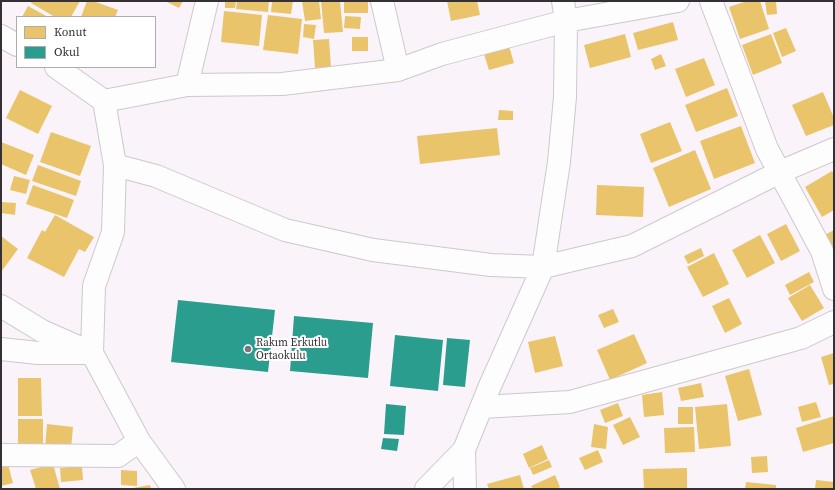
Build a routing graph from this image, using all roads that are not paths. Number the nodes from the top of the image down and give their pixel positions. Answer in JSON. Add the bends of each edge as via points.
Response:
{"nodes":[{"id":1,"x":207,"y":1,"type":"edge"},
{"id":2,"x":382,"y":1,"type":"edge"},
{"id":3,"x":678,"y":1,"type":"edge"},
{"id":4,"x":711,"y":1,"type":"edge"},
{"id":5,"x":564,"y":11,"type":"edge"},
{"id":6,"x":1,"y":36,"type":"edge"},
{"id":7,"x":16,"y":44,"type":"edge"},
{"id":8,"x":57,"y":68,"type":"edge"},
{"id":9,"x":398,"y":70,"type":"junction"},
{"id":10,"x":188,"y":85,"type":"junction"},
{"id":11,"x":104,"y":101,"type":"junction"},
{"id":12,"x":834,"y":149,"type":"edge"},
{"id":13,"x":115,"y":165,"type":"junction"},
{"id":14,"x":780,"y":172,"type":"junction"},
{"id":15,"x":544,"y":266,"type":"junction"},
{"id":16,"x":834,"y":289,"type":"edge"},
{"id":17,"x":1,"y":306,"type":"edge"},
{"id":18,"x":834,"y":322,"type":"edge"},
{"id":19,"x":1,"y":349,"type":"edge"},
{"id":20,"x":92,"y":353,"type":"junction"},
{"id":21,"x":482,"y":407,"type":"junction"},
{"id":22,"x":139,"y":441,"type":"junction"},
{"id":23,"x":464,"y":450,"type":"junction"},
{"id":24,"x":1,"y":455,"type":"edge"},
{"id":25,"x":174,"y":489,"type":"edge"},
{"id":26,"x":426,"y":489,"type":"edge"},
{"id":27,"x":465,"y":489,"type":"edge"}],
"edges":[{"from":1,"to":10,"type":"street"},
{"from":2,"to":9,"type":"street"},
{"from":3,"to":5,"type":"street"},
{"from":4,"to":14,"type":"street","via":[[767,149]]},
{"from":5,"to":9,"type":"street"},
{"from":5,"to":15,"type":"street","via":[[565,97],[559,162]]},
{"from":6,"to":7,"type":"street"},
{"from":8,"to":11,"type":"street"},
{"from":9,"to":10,"type":"street","via":[[282,84]]},
{"from":10,"to":11,"type":"street"},
{"from":11,"to":13,"type":"street"},
{"from":12,"to":14,"type":"street"},
{"from":13,"to":15,"type":"street","via":[[156,176],[286,230],[374,250],[492,265]]},
{"from":13,"to":20,"type":"street","via":[[113,232],[94,286]]},
{"from":14,"to":15,"type":"street","via":[[632,246]]},
{"from":14,"to":16,"type":"street","via":[[822,251]]},
{"from":15,"to":21,"type":"street"},
{"from":17,"to":20,"type":"street","via":[[42,331]]},
{"from":18,"to":21,"type":"street","via":[[802,338],[570,402]]},
{"from":19,"to":20,"type":"street","via":[[38,353]]},
{"from":20,"to":22,"type":"street"},
{"from":21,"to":23,"type":"street"},
{"from":22,"to":24,"type":"street","via":[[118,456]]},
{"from":22,"to":25,"type":"street"},
{"from":23,"to":26,"type":"street"},
{"from":23,"to":27,"type":"street"}]}
